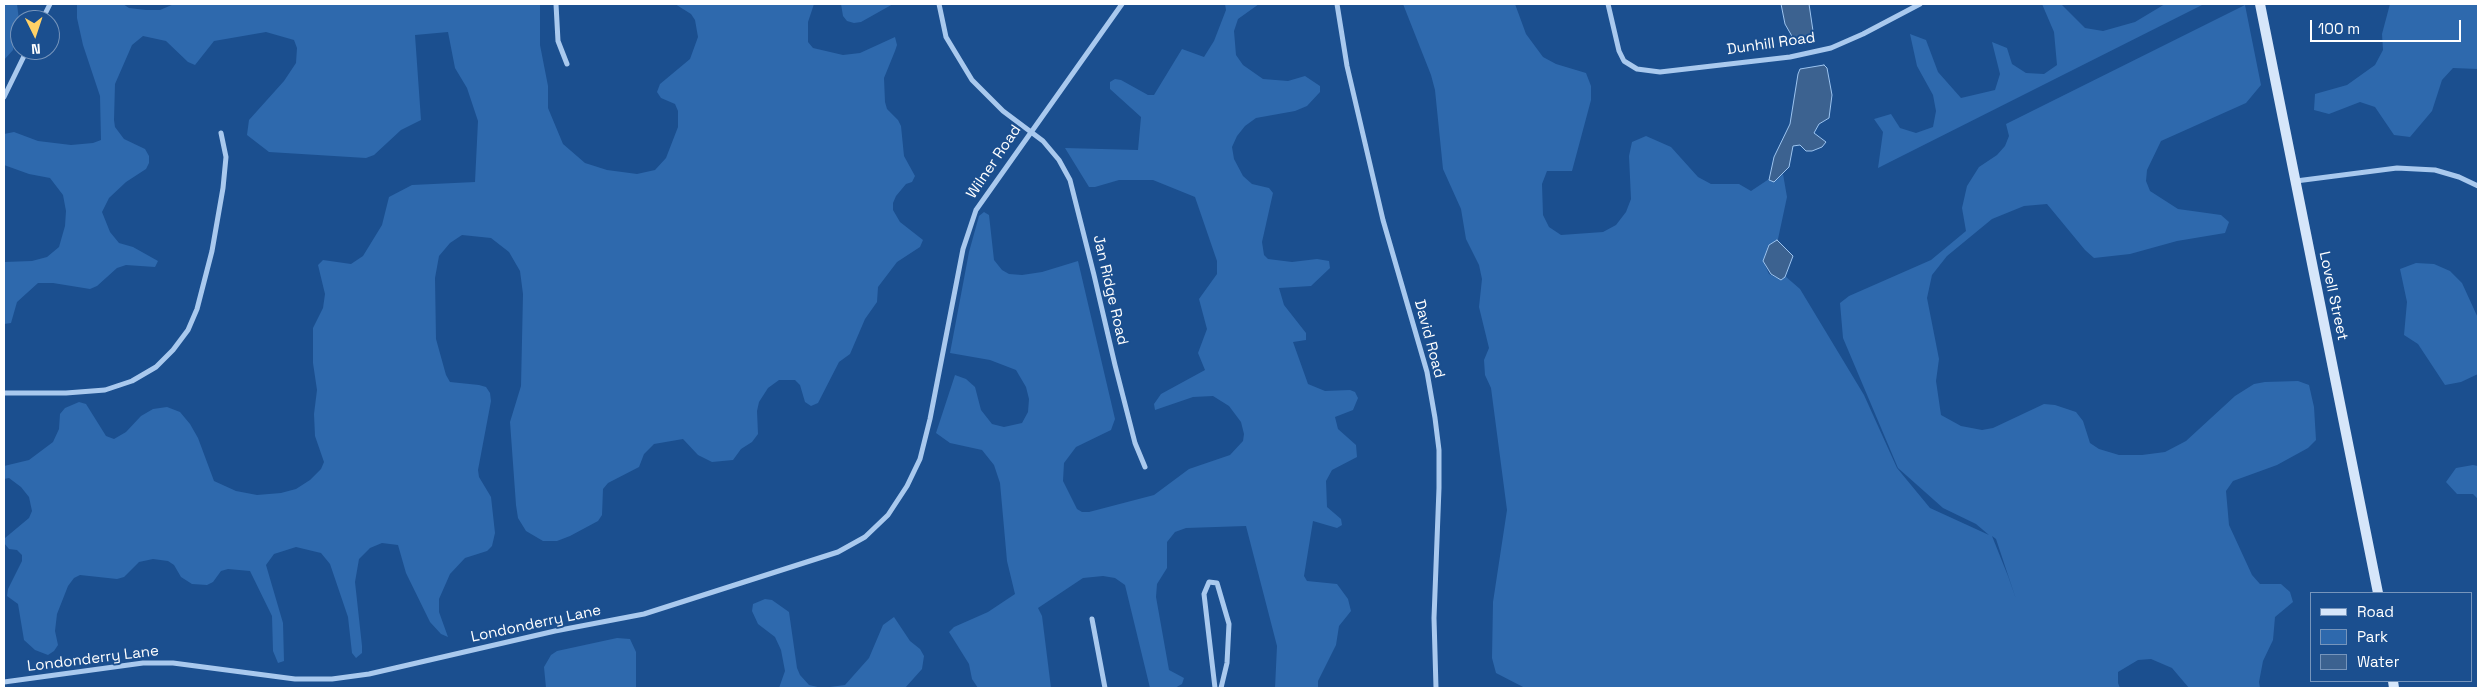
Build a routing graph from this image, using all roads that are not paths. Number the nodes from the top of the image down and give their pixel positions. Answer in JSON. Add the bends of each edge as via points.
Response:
{"nodes":[{"id":1,"x":556,"y":4,"type":"edge"},
{"id":2,"x":939,"y":4,"type":"edge"},
{"id":3,"x":1122,"y":4,"type":"edge"},
{"id":4,"x":1337,"y":4,"type":"edge"},
{"id":5,"x":1608,"y":4,"type":"edge"},
{"id":6,"x":1920,"y":4,"type":"edge"},
{"id":7,"x":2260,"y":4,"type":"edge"},
{"id":8,"x":22,"y":60,"type":"edge"},
{"id":9,"x":567,"y":64,"type":"dead end"},
{"id":10,"x":4,"y":97,"type":"edge"},
{"id":11,"x":1030,"y":131,"type":"junction"},
{"id":12,"x":221,"y":133,"type":"dead end"},
{"id":13,"x":2296,"y":181,"type":"junction"},
{"id":14,"x":2478,"y":186,"type":"edge"},
{"id":15,"x":941,"y":359,"type":"joint"},
{"id":16,"x":4,"y":393,"type":"edge"},
{"id":17,"x":1144,"y":467,"type":"dead end"},
{"id":18,"x":2378,"y":592,"type":"edge"},
{"id":19,"x":1092,"y":619,"type":"dead end"},
{"id":20,"x":4,"y":682,"type":"edge"},
{"id":21,"x":1105,"y":688,"type":"edge"},
{"id":22,"x":1215,"y":688,"type":"edge"},
{"id":23,"x":1221,"y":688,"type":"edge"},
{"id":24,"x":1436,"y":688,"type":"edge"}],
"edges":[{"from":1,"to":9,"type":"street","via":[[558,41]]},
{"from":2,"to":11,"type":"street","name":"Jan Ridge Road","via":[[946,37],[972,80],[1003,111]]},
{"from":3,"to":11,"type":"street","name":"Wilner Road"},
{"from":4,"to":24,"type":"street","name":"David Road","via":[[1347,66],[1383,220],[1427,372],[1435,418],[1439,450],[1434,618]]},
{"from":5,"to":6,"type":"street","name":"Dunhill Road","via":[[1624,61],[1637,69],[1660,72],[1790,57],[1831,48]]},
{"from":7,"to":13,"type":"street","name":"Lovell Street"},
{"from":8,"to":10,"type":"street"},
{"from":11,"to":15,"type":"street","name":"Wilner Road","via":[[976,210],[963,249]]},
{"from":11,"to":17,"type":"street","name":"Jan Ridge Road","via":[[1059,160],[1070,180],[1119,382]]},
{"from":12,"to":16,"type":"street","via":[[226,157],[212,251],[197,309],[188,330],[173,350],[156,367],[132,381],[105,390],[66,394]]},
{"from":13,"to":14,"type":"street","via":[[2397,168],[2435,170],[2459,176]]},
{"from":13,"to":18,"type":"street","name":"Lovell Street"},
{"from":15,"to":20,"type":"street","name":"Londonderry Lane","via":[[920,459],[907,486],[888,515],[865,537],[838,552],[644,614],[369,674],[295,679],[173,663],[143,663]]},
{"from":19,"to":21,"type":"street"},
{"from":22,"to":23,"type":"street","via":[[1204,594],[1209,582],[1217,583],[1229,624],[1228,664]]}]}
